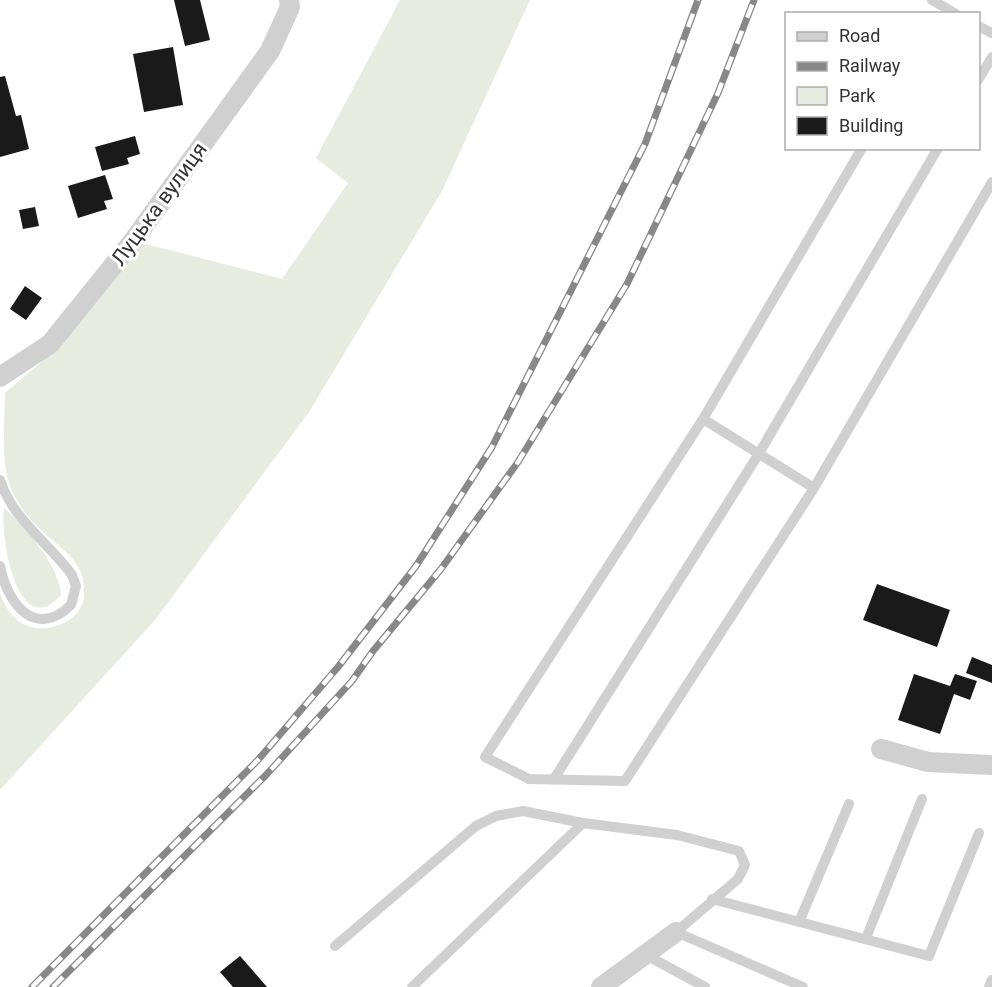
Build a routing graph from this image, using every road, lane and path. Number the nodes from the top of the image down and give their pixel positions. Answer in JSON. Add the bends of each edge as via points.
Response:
{"nodes":[{"id":1,"x":932,"y":0,"type":"edge"},
{"id":2,"x":290,"y":4,"type":"edge"},
{"id":3,"x":945,"y":7,"type":"edge"},
{"id":4,"x":992,"y":57,"type":"edge"},
{"id":5,"x":980,"y":77,"type":"edge"},
{"id":6,"x":861,"y":150,"type":"edge"},
{"id":7,"x":937,"y":150,"type":"edge"},
{"id":8,"x":992,"y":182,"type":"edge"},
{"id":9,"x":0,"y":377,"type":"edge"},
{"id":10,"x":703,"y":419,"type":"junction"},
{"id":11,"x":758,"y":455,"type":"junction"},
{"id":12,"x":0,"y":480,"type":"edge"},
{"id":13,"x":814,"y":488,"type":"junction"},
{"id":14,"x":0,"y":566,"type":"edge"},
{"id":15,"x":881,"y":749,"type":"dead end"},
{"id":16,"x":992,"y":765,"type":"edge"},
{"id":17,"x":554,"y":779,"type":"junction"},
{"id":18,"x":922,"y":799,"type":"dead end"},
{"id":19,"x":849,"y":804,"type":"dead end"},
{"id":20,"x":583,"y":823,"type":"junction"},
{"id":21,"x":979,"y":833,"type":"dead end"},
{"id":22,"x":712,"y":899,"type":"junction"},
{"id":23,"x":799,"y":922,"type":"junction"},
{"id":24,"x":676,"y":932,"type":"junction"},
{"id":25,"x":866,"y":938,"type":"junction"},
{"id":26,"x":335,"y":946,"type":"dead end"},
{"id":27,"x":646,"y":955,"type":"junction"},
{"id":28,"x":992,"y":980,"type":"edge"},
{"id":29,"x":412,"y":987,"type":"edge"},
{"id":30,"x":601,"y":987,"type":"edge"},
{"id":31,"x":705,"y":987,"type":"edge"},
{"id":32,"x":803,"y":987,"type":"edge"},
{"id":33,"x":989,"y":987,"type":"edge"}],
"edges":[{"from":1,"to":3,"type":"lane"},
{"from":2,"to":9,"type":"street","name":"Луцька вулиця","via":[[270,51],[133,241],[50,344]]},
{"from":4,"to":5,"type":"lane"},
{"from":6,"to":10,"type":"lane"},
{"from":7,"to":11,"type":"lane"},
{"from":8,"to":13,"type":"lane"},
{"from":10,"to":11,"type":"lane"},
{"from":10,"to":17,"type":"lane","via":[[485,757],[529,779]]},
{"from":11,"to":13,"type":"lane"},
{"from":11,"to":17,"type":"lane"},
{"from":12,"to":14,"type":"lane","via":[[15,510],[72,575],[76,586],[71,605],[53,618],[27,615],[9,596]]},
{"from":13,"to":17,"type":"lane","via":[[625,780]]},
{"from":15,"to":16,"type":"street","via":[[928,762]]},
{"from":18,"to":25,"type":"lane"},
{"from":19,"to":23,"type":"lane"},
{"from":20,"to":22,"type":"lane","via":[[677,835],[739,851],[744,865],[738,879]]},
{"from":20,"to":26,"type":"lane","via":[[523,811],[495,816],[476,826]]},
{"from":20,"to":29,"type":"lane"},
{"from":21,"to":25,"type":"lane","via":[[929,956]]},
{"from":22,"to":23,"type":"lane"},
{"from":22,"to":24,"type":"lane"},
{"from":23,"to":25,"type":"lane"},
{"from":24,"to":27,"type":"street"},
{"from":24,"to":32,"type":"lane"},
{"from":27,"to":30,"type":"street"},
{"from":27,"to":31,"type":"lane"},
{"from":28,"to":33,"type":"lane"}]}
